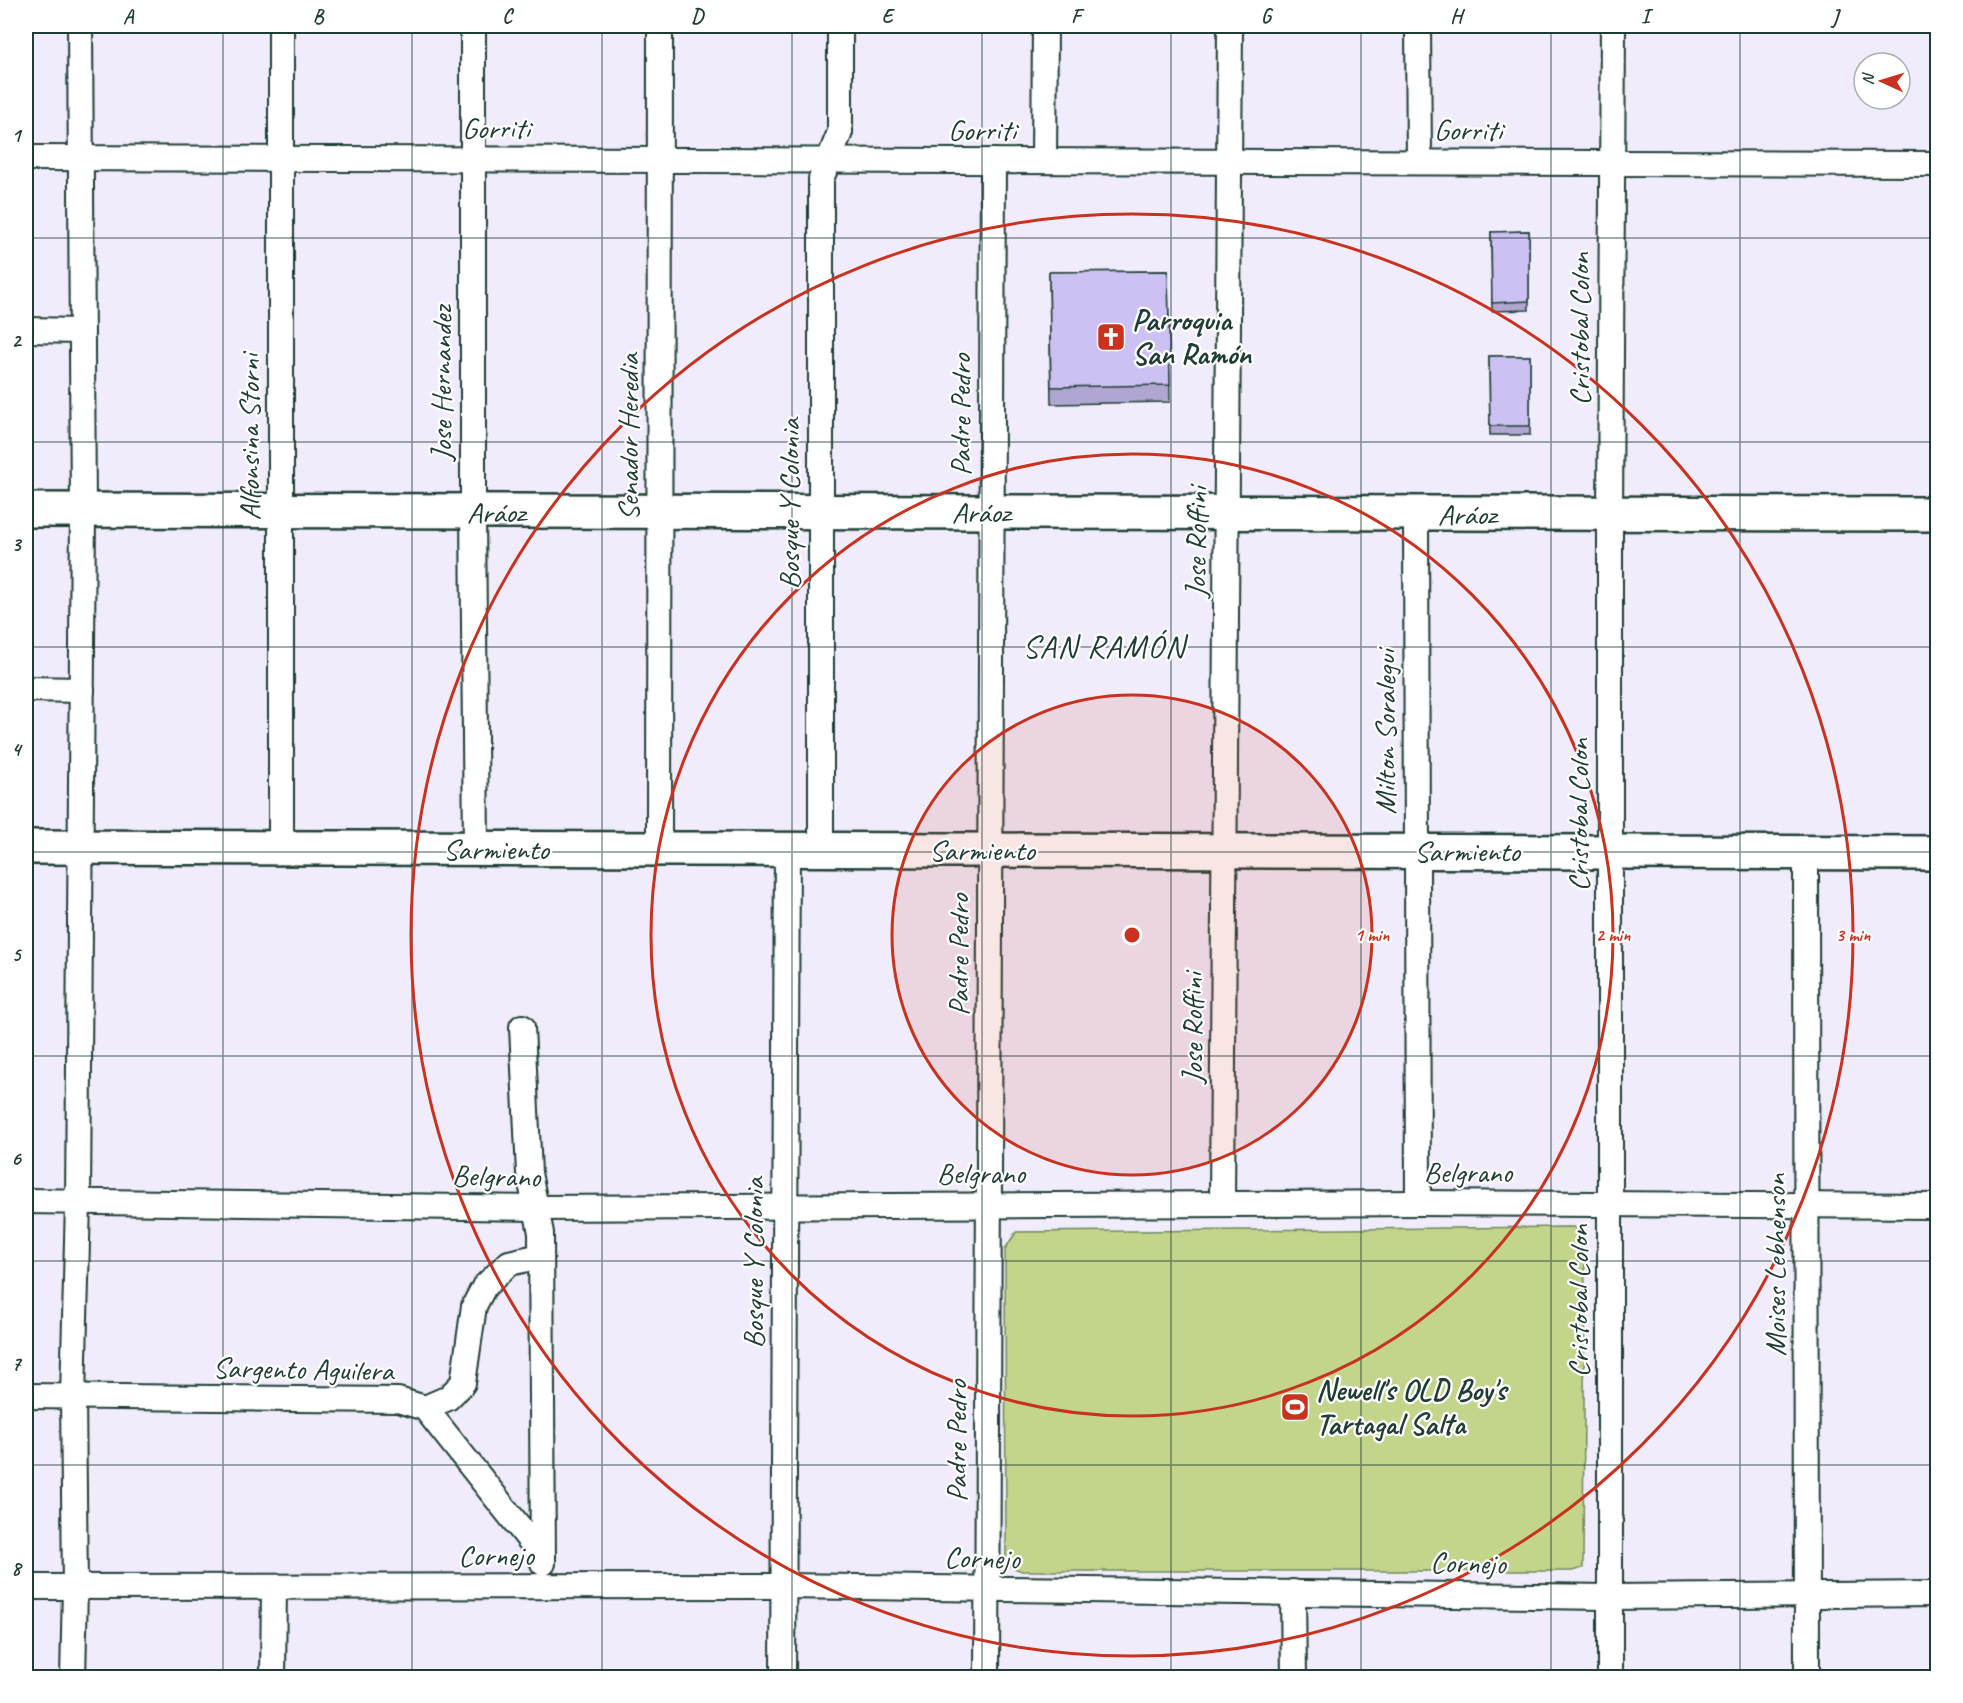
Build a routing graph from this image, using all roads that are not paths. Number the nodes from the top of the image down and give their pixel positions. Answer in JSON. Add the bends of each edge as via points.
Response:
{"nodes":[{"id":1,"x":80,"y":26,"type":"edge"},
{"id":2,"x":281,"y":26,"type":"edge"},
{"id":3,"x":473,"y":26,"type":"edge"},
{"id":4,"x":660,"y":26,"type":"edge"},
{"id":5,"x":840,"y":26,"type":"edge"},
{"id":6,"x":1045,"y":26,"type":"edge"},
{"id":7,"x":1230,"y":26,"type":"edge"},
{"id":8,"x":1418,"y":26,"type":"edge"},
{"id":9,"x":1613,"y":26,"type":"edge"},
{"id":10,"x":26,"y":159,"type":"edge"},
{"id":11,"x":81,"y":159,"type":"junction"},
{"id":12,"x":281,"y":159,"type":"junction"},
{"id":13,"x":473,"y":160,"type":"junction"},
{"id":14,"x":660,"y":160,"type":"junction"},
{"id":15,"x":828,"y":160,"type":"junction"},
{"id":16,"x":993,"y":161,"type":"junction"},
{"id":17,"x":1044,"y":161,"type":"junction"},
{"id":18,"x":1419,"y":161,"type":"junction"},
{"id":19,"x":1231,"y":162,"type":"junction"},
{"id":20,"x":1612,"y":164,"type":"junction"},
{"id":21,"x":1938,"y":164,"type":"edge"},
{"id":22,"x":26,"y":330,"type":"edge"},
{"id":23,"x":82,"y":331,"type":"junction"},
{"id":24,"x":26,"y":510,"type":"edge"},
{"id":25,"x":83,"y":510,"type":"junction"},
{"id":26,"x":281,"y":511,"type":"junction"},
{"id":27,"x":992,"y":511,"type":"junction"},
{"id":28,"x":473,"y":512,"type":"junction"},
{"id":29,"x":660,"y":512,"type":"junction"},
{"id":30,"x":820,"y":512,"type":"junction"},
{"id":31,"x":1228,"y":513,"type":"junction"},
{"id":32,"x":1416,"y":514,"type":"junction"},
{"id":33,"x":1610,"y":514,"type":"junction"},
{"id":34,"x":1938,"y":514,"type":"edge"},
{"id":35,"x":26,"y":689,"type":"edge"},
{"id":36,"x":82,"y":690,"type":"junction"},
{"id":37,"x":26,"y":847,"type":"edge"},
{"id":38,"x":81,"y":847,"type":"junction"},
{"id":39,"x":281,"y":848,"type":"junction"},
{"id":40,"x":476,"y":849,"type":"junction"},
{"id":41,"x":659,"y":849,"type":"junction"},
{"id":42,"x":787,"y":849,"type":"junction"},
{"id":43,"x":821,"y":849,"type":"junction"},
{"id":44,"x":990,"y":850,"type":"junction"},
{"id":45,"x":1225,"y":851,"type":"junction"},
{"id":46,"x":1417,"y":851,"type":"junction"},
{"id":47,"x":1609,"y":851,"type":"junction"},
{"id":48,"x":1806,"y":852,"type":"junction"},
{"id":49,"x":1938,"y":853,"type":"edge"},
{"id":50,"x":522,"y":1027,"type":"dead end"},
{"id":51,"x":26,"y":1202,"type":"edge"},
{"id":52,"x":78,"y":1202,"type":"junction"},
{"id":53,"x":1418,"y":1203,"type":"junction"},
{"id":54,"x":1222,"y":1204,"type":"junction"},
{"id":55,"x":1610,"y":1204,"type":"junction"},
{"id":56,"x":1807,"y":1204,"type":"junction"},
{"id":57,"x":989,"y":1205,"type":"junction"},
{"id":58,"x":785,"y":1206,"type":"junction"},
{"id":59,"x":1938,"y":1206,"type":"edge"},
{"id":60,"x":536,"y":1208,"type":"junction"},
{"id":61,"x":542,"y":1256,"type":"junction"},
{"id":62,"x":26,"y":1396,"type":"edge"},
{"id":63,"x":73,"y":1397,"type":"junction"},
{"id":64,"x":425,"y":1408,"type":"junction"},
{"id":65,"x":543,"y":1557,"type":"junction"},
{"id":66,"x":783,"y":1586,"type":"junction"},
{"id":67,"x":26,"y":1587,"type":"edge"},
{"id":68,"x":75,"y":1587,"type":"junction"},
{"id":69,"x":274,"y":1587,"type":"junction"},
{"id":70,"x":543,"y":1587,"type":"junction"},
{"id":71,"x":987,"y":1590,"type":"junction"},
{"id":72,"x":1293,"y":1592,"type":"junction"},
{"id":73,"x":1807,"y":1594,"type":"junction"},
{"id":74,"x":1938,"y":1594,"type":"edge"},
{"id":75,"x":1609,"y":1597,"type":"junction"},
{"id":76,"x":73,"y":1677,"type":"edge"},
{"id":77,"x":273,"y":1677,"type":"edge"},
{"id":78,"x":783,"y":1677,"type":"edge"},
{"id":79,"x":987,"y":1677,"type":"edge"},
{"id":80,"x":1294,"y":1677,"type":"edge"},
{"id":81,"x":1610,"y":1677,"type":"edge"},
{"id":82,"x":1807,"y":1677,"type":"edge"}],
"edges":[{"from":1,"to":11,"type":"street"},
{"from":2,"to":12,"type":"street","name":"Alfonsina Storni"},
{"from":3,"to":13,"type":"street","name":"Jose Hernandez"},
{"from":4,"to":14,"type":"street","name":"Senador Heredia"},
{"from":5,"to":15,"type":"street","via":[[840,132]]},
{"from":6,"to":17,"type":"street"},
{"from":7,"to":19,"type":"street","name":"Jose Roffini"},
{"from":8,"to":18,"type":"street"},
{"from":9,"to":20,"type":"street","name":"Cristobal Colon"},
{"from":10,"to":11,"type":"street","name":"Gorriti"},
{"from":11,"to":12,"type":"street","name":"Gorriti"},
{"from":11,"to":23,"type":"street"},
{"from":12,"to":13,"type":"street","name":"Gorriti"},
{"from":12,"to":26,"type":"street","name":"Alfonsina Storni"},
{"from":13,"to":14,"type":"street","name":"Gorriti"},
{"from":13,"to":28,"type":"street","name":"Jose Hernandez"},
{"from":14,"to":15,"type":"street","name":"Gorriti"},
{"from":14,"to":29,"type":"street","name":"Senador Heredia"},
{"from":15,"to":16,"type":"street","name":"Gorriti"},
{"from":15,"to":30,"type":"street","name":"Bosque Y Colonia","via":[[821,179]]},
{"from":16,"to":17,"type":"street","name":"Gorriti"},
{"from":16,"to":27,"type":"street","name":"Padre Pedro"},
{"from":17,"to":19,"type":"street","name":"Gorriti"},
{"from":18,"to":19,"type":"street","name":"Gorriti"},
{"from":18,"to":20,"type":"street","name":"Gorriti"},
{"from":19,"to":31,"type":"street","name":"Jose Roffini"},
{"from":20,"to":21,"type":"street","name":"Gorriti"},
{"from":20,"to":33,"type":"street","name":"Cristobal Colon"},
{"from":22,"to":23,"type":"street"},
{"from":23,"to":25,"type":"street"},
{"from":24,"to":25,"type":"street","name":"Aráoz"},
{"from":25,"to":26,"type":"street","name":"Aráoz"},
{"from":25,"to":36,"type":"street"},
{"from":26,"to":28,"type":"street","name":"Aráoz"},
{"from":26,"to":39,"type":"street","name":"Alfonsina Storni"},
{"from":27,"to":30,"type":"street","name":"Aráoz"},
{"from":27,"to":31,"type":"street","name":"Aráoz"},
{"from":27,"to":44,"type":"street","name":"Padre Pedro"},
{"from":28,"to":29,"type":"street","name":"Aráoz"},
{"from":28,"to":40,"type":"street","name":"Jose Hernandez"},
{"from":29,"to":30,"type":"street","name":"Aráoz"},
{"from":29,"to":41,"type":"street","name":"Senador Heredia"},
{"from":30,"to":43,"type":"street","name":"Bosque Y Colonia"},
{"from":31,"to":32,"type":"street","name":"Aráoz"},
{"from":31,"to":45,"type":"street","name":"Jose Roffini"},
{"from":32,"to":33,"type":"street","name":"Aráoz"},
{"from":32,"to":46,"type":"street","name":"Milton Soralegui"},
{"from":33,"to":34,"type":"street","name":"Aráoz"},
{"from":33,"to":47,"type":"street","name":"Cristobal Colon"},
{"from":35,"to":36,"type":"street"},
{"from":36,"to":38,"type":"street"},
{"from":37,"to":38,"type":"street","name":"Sarmiento"},
{"from":38,"to":39,"type":"street","name":"Sarmiento"},
{"from":38,"to":52,"type":"street"},
{"from":39,"to":40,"type":"street","name":"Sarmiento"},
{"from":40,"to":41,"type":"street","name":"Sarmiento"},
{"from":41,"to":42,"type":"street","name":"Sarmiento"},
{"from":42,"to":43,"type":"street","name":"Sarmiento"},
{"from":42,"to":58,"type":"street","name":"Bosque Y Colonia"},
{"from":43,"to":44,"type":"street","name":"Sarmiento"},
{"from":44,"to":45,"type":"street","name":"Sarmiento"},
{"from":44,"to":57,"type":"street","name":"Padre Pedro"},
{"from":45,"to":46,"type":"street","name":"Sarmiento"},
{"from":45,"to":54,"type":"street","name":"Jose Roffini"},
{"from":46,"to":47,"type":"street","name":"Sarmiento"},
{"from":46,"to":53,"type":"street","name":"Milton Soralegui"},
{"from":47,"to":48,"type":"street","name":"Sarmiento"},
{"from":47,"to":55,"type":"street","name":"Cristobal Colon"},
{"from":48,"to":49,"type":"street","name":"Sarmiento"},
{"from":48,"to":56,"type":"street","name":"Moises Lebhenson"},
{"from":50,"to":60,"type":"street","via":[[529,1173]]},
{"from":51,"to":52,"type":"street","name":"Belgrano"},
{"from":52,"to":60,"type":"street","name":"Belgrano"},
{"from":52,"to":63,"type":"street"},
{"from":53,"to":54,"type":"street","name":"Belgrano"},
{"from":53,"to":55,"type":"street","name":"Belgrano"},
{"from":54,"to":57,"type":"street","name":"Belgrano"},
{"from":55,"to":56,"type":"street","name":"Belgrano"},
{"from":55,"to":75,"type":"street","name":"Cristobal Colon"},
{"from":56,"to":59,"type":"street","name":"Belgrano"},
{"from":56,"to":73,"type":"street","name":"Moises Lebhenson"},
{"from":57,"to":58,"type":"street","name":"Belgrano"},
{"from":57,"to":71,"type":"street","name":"Padre Pedro"},
{"from":58,"to":60,"type":"street","name":"Belgrano"},
{"from":58,"to":66,"type":"street","name":"Bosque Y Colonia"},
{"from":60,"to":61,"type":"street"},
{"from":61,"to":64,"type":"street","via":[[509,1263],[484,1287],[474,1306],[463,1383],[448,1398]]},
{"from":61,"to":65,"type":"street"},
{"from":62,"to":63,"type":"street","name":"Sargento Aguilera"},
{"from":63,"to":64,"type":"street","name":"Sargento Aguilera","via":[[398,1400]]},
{"from":63,"to":68,"type":"street"},
{"from":64,"to":65,"type":"street","name":"Sargento Aguilera"},
{"from":65,"to":70,"type":"street"},
{"from":66,"to":70,"type":"street","name":"Cornejo"},
{"from":66,"to":71,"type":"street","name":"Cornejo"},
{"from":66,"to":78,"type":"street","name":"Bosque Y Colonia"},
{"from":67,"to":68,"type":"street","name":"Cornejo"},
{"from":68,"to":69,"type":"street","name":"Cornejo"},
{"from":68,"to":76,"type":"street"},
{"from":69,"to":70,"type":"street","name":"Cornejo"},
{"from":69,"to":77,"type":"street"},
{"from":71,"to":72,"type":"street","name":"Cornejo"},
{"from":71,"to":79,"type":"street","name":"Padre Pedro"},
{"from":72,"to":75,"type":"street","name":"Cornejo"},
{"from":72,"to":80,"type":"street"},
{"from":73,"to":74,"type":"street","name":"Cornejo"},
{"from":73,"to":75,"type":"street","name":"Cornejo"},
{"from":73,"to":82,"type":"street","name":"Moises Lebhenson"},
{"from":75,"to":81,"type":"street","name":"Cristobal Colon"}]}
